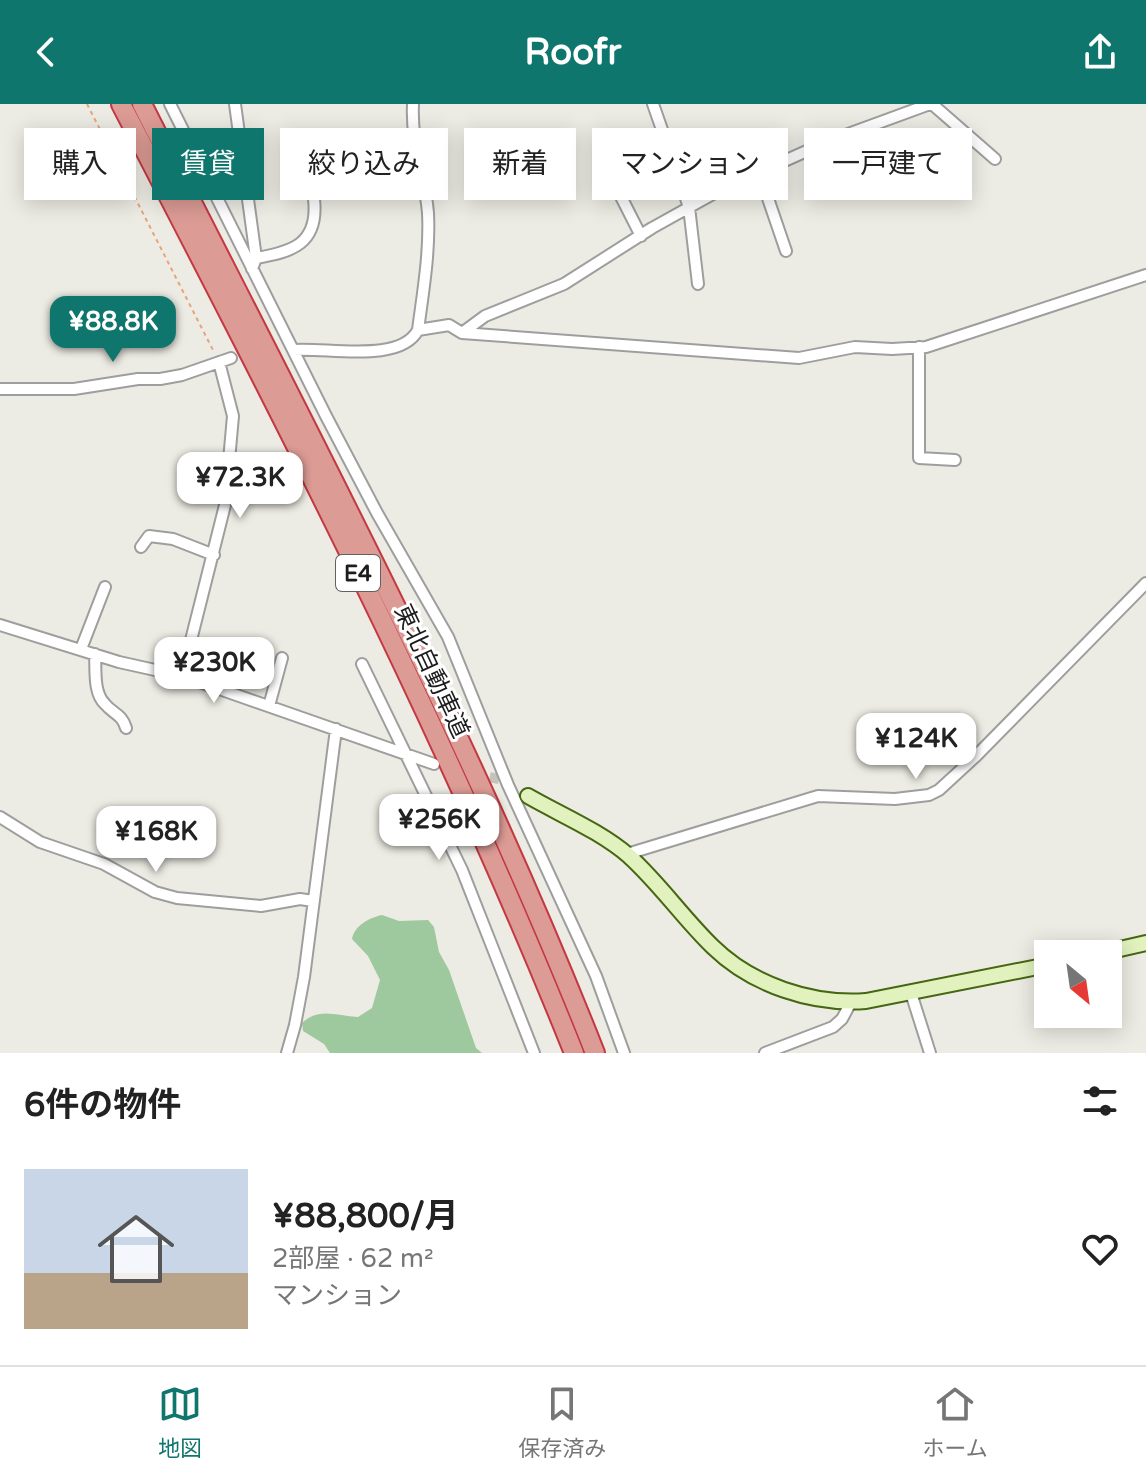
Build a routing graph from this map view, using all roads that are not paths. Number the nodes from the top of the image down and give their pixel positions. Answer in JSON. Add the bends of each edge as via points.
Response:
{"nodes":[{"id":1,"x":121,"y":104,"type":"edge"},
{"id":2,"x":142,"y":104,"type":"edge"},
{"id":3,"x":170,"y":104,"type":"edge"},
{"id":4,"x":235,"y":104,"type":"edge"},
{"id":5,"x":413,"y":104,"type":"edge"},
{"id":6,"x":653,"y":104,"type":"edge"},
{"id":7,"x":931,"y":104,"type":"edge"},
{"id":8,"x":911,"y":107,"type":"edge"},
{"id":9,"x":788,"y":159,"type":"edge"},
{"id":10,"x":995,"y":159,"type":"dead end"},
{"id":11,"x":314,"y":200,"type":"edge"},
{"id":12,"x":623,"y":200,"type":"edge"},
{"id":13,"x":703,"y":200,"type":"edge"},
{"id":14,"x":769,"y":200,"type":"edge"},
{"id":15,"x":689,"y":207,"type":"junction"},
{"id":16,"x":641,"y":236,"type":"junction"},
{"id":17,"x":786,"y":251,"type":"dead end"},
{"id":18,"x":254,"y":264,"type":"junction"},
{"id":19,"x":1146,"y":275,"type":"edge"},
{"id":20,"x":698,"y":284,"type":"dead end"},
{"id":21,"x":418,"y":330,"type":"junction"},
{"id":22,"x":462,"y":333,"type":"junction"},
{"id":23,"x":919,"y":347,"type":"junction"},
{"id":24,"x":293,"y":350,"type":"junction"},
{"id":25,"x":231,"y":358,"type":"dead end"},
{"id":26,"x":219,"y":362,"type":"junction"},
{"id":27,"x":0,"y":389,"type":"edge"},
{"id":28,"x":955,"y":460,"type":"dead end"},
{"id":29,"x":141,"y":547,"type":"dead end"},
{"id":30,"x":214,"y":555,"type":"junction"},
{"id":31,"x":1146,"y":583,"type":"edge"},
{"id":32,"x":105,"y":587,"type":"dead end"},
{"id":33,"x":0,"y":625,"type":"edge"},
{"id":34,"x":81,"y":649,"type":"junction"},
{"id":35,"x":95,"y":654,"type":"junction"},
{"id":36,"x":282,"y":658,"type":"dead end"},
{"id":37,"x":362,"y":664,"type":"dead end"},
{"id":38,"x":182,"y":676,"type":"junction"},
{"id":39,"x":269,"y":706,"type":"junction"},
{"id":40,"x":126,"y":728,"type":"dead end"},
{"id":41,"x":336,"y":729,"type":"junction"},
{"id":42,"x":405,"y":755,"type":"junction"},
{"id":43,"x":434,"y":764,"type":"dead end"},
{"id":44,"x":504,"y":782,"type":"junction"},
{"id":45,"x":528,"y":796,"type":"joint"},
{"id":46,"x":0,"y":817,"type":"edge"},
{"id":47,"x":627,"y":854,"type":"junction"},
{"id":48,"x":313,"y":901,"type":"junction"},
{"id":49,"x":1146,"y":943,"type":"edge"},
{"id":50,"x":1122,"y":948,"type":"edge"},
{"id":51,"x":1034,"y":968,"type":"edge"},
{"id":52,"x":911,"y":993,"type":"junction"},
{"id":53,"x":851,"y":1002,"type":"junction"},
{"id":54,"x":287,"y":1053,"type":"edge"},
{"id":55,"x":534,"y":1053,"type":"edge"},
{"id":56,"x":574,"y":1053,"type":"edge"},
{"id":57,"x":595,"y":1053,"type":"edge"},
{"id":58,"x":624,"y":1053,"type":"edge"},
{"id":59,"x":765,"y":1053,"type":"edge"},
{"id":60,"x":930,"y":1053,"type":"edge"}],
"edges":[{"from":1,"to":56,"type":"highway","name":"東北自動車道","number":"E4","via":[[413,687]]},
{"from":2,"to":57,"type":"highway","name":"東北自動車道","number":"E4","via":[[404,622]]},
{"from":3,"to":18,"type":"street"},
{"from":4,"to":18,"type":"street"},
{"from":5,"to":21,"type":"street","via":[[414,142],[428,211]]},
{"from":6,"to":15,"type":"street"},
{"from":7,"to":8,"type":"street"},
{"from":7,"to":10,"type":"street"},
{"from":8,"to":9,"type":"street"},
{"from":11,"to":18,"type":"street","via":[[313,224],[297,248]]},
{"from":12,"to":16,"type":"street"},
{"from":13,"to":15,"type":"street"},
{"from":14,"to":17,"type":"street"},
{"from":15,"to":16,"type":"street"},
{"from":15,"to":20,"type":"street"},
{"from":16,"to":22,"type":"street","via":[[564,284],[485,316]]},
{"from":18,"to":24,"type":"street","via":[[279,335]]},
{"from":19,"to":23,"type":"street"},
{"from":21,"to":22,"type":"street","via":[[449,325]]},
{"from":21,"to":24,"type":"street","via":[[396,349]]},
{"from":22,"to":23,"type":"street","via":[[799,358],[855,347]]},
{"from":23,"to":28,"type":"street","via":[[919,458]]},
{"from":24,"to":44,"type":"street","via":[[448,637]]},
{"from":25,"to":26,"type":"street"},
{"from":26,"to":27,"type":"street","via":[[160,379],[74,389]]},
{"from":26,"to":30,"type":"street","via":[[233,429]]},
{"from":29,"to":30,"type":"street","via":[[149,536]]},
{"from":30,"to":38,"type":"street"},
{"from":31,"to":47,"type":"street","via":[[939,790],[895,799],[818,796]]},
{"from":32,"to":34,"type":"street"},
{"from":33,"to":34,"type":"street"},
{"from":34,"to":35,"type":"street"},
{"from":35,"to":38,"type":"street"},
{"from":35,"to":40,"type":"street","via":[[98,692]]},
{"from":36,"to":39,"type":"street"},
{"from":37,"to":42,"type":"street"},
{"from":38,"to":39,"type":"street"},
{"from":39,"to":41,"type":"street"},
{"from":41,"to":42,"type":"street"},
{"from":41,"to":48,"type":"street"},
{"from":42,"to":43,"type":"street"},
{"from":42,"to":55,"type":"street","via":[[462,870]]},
{"from":44,"to":45,"type":"street"},
{"from":44,"to":58,"type":"street","via":[[596,976]]},
{"from":45,"to":47,"type":"street"},
{"from":46,"to":48,"type":"street","via":[[40,842],[177,898],[261,906]]},
{"from":47,"to":53,"type":"street","via":[[738,967],[786,990]]},
{"from":48,"to":54,"type":"street"},
{"from":49,"to":50,"type":"street"},
{"from":51,"to":52,"type":"street"},
{"from":52,"to":53,"type":"street"},
{"from":52,"to":60,"type":"street"},
{"from":53,"to":59,"type":"street","via":[[833,1027]]}]}
